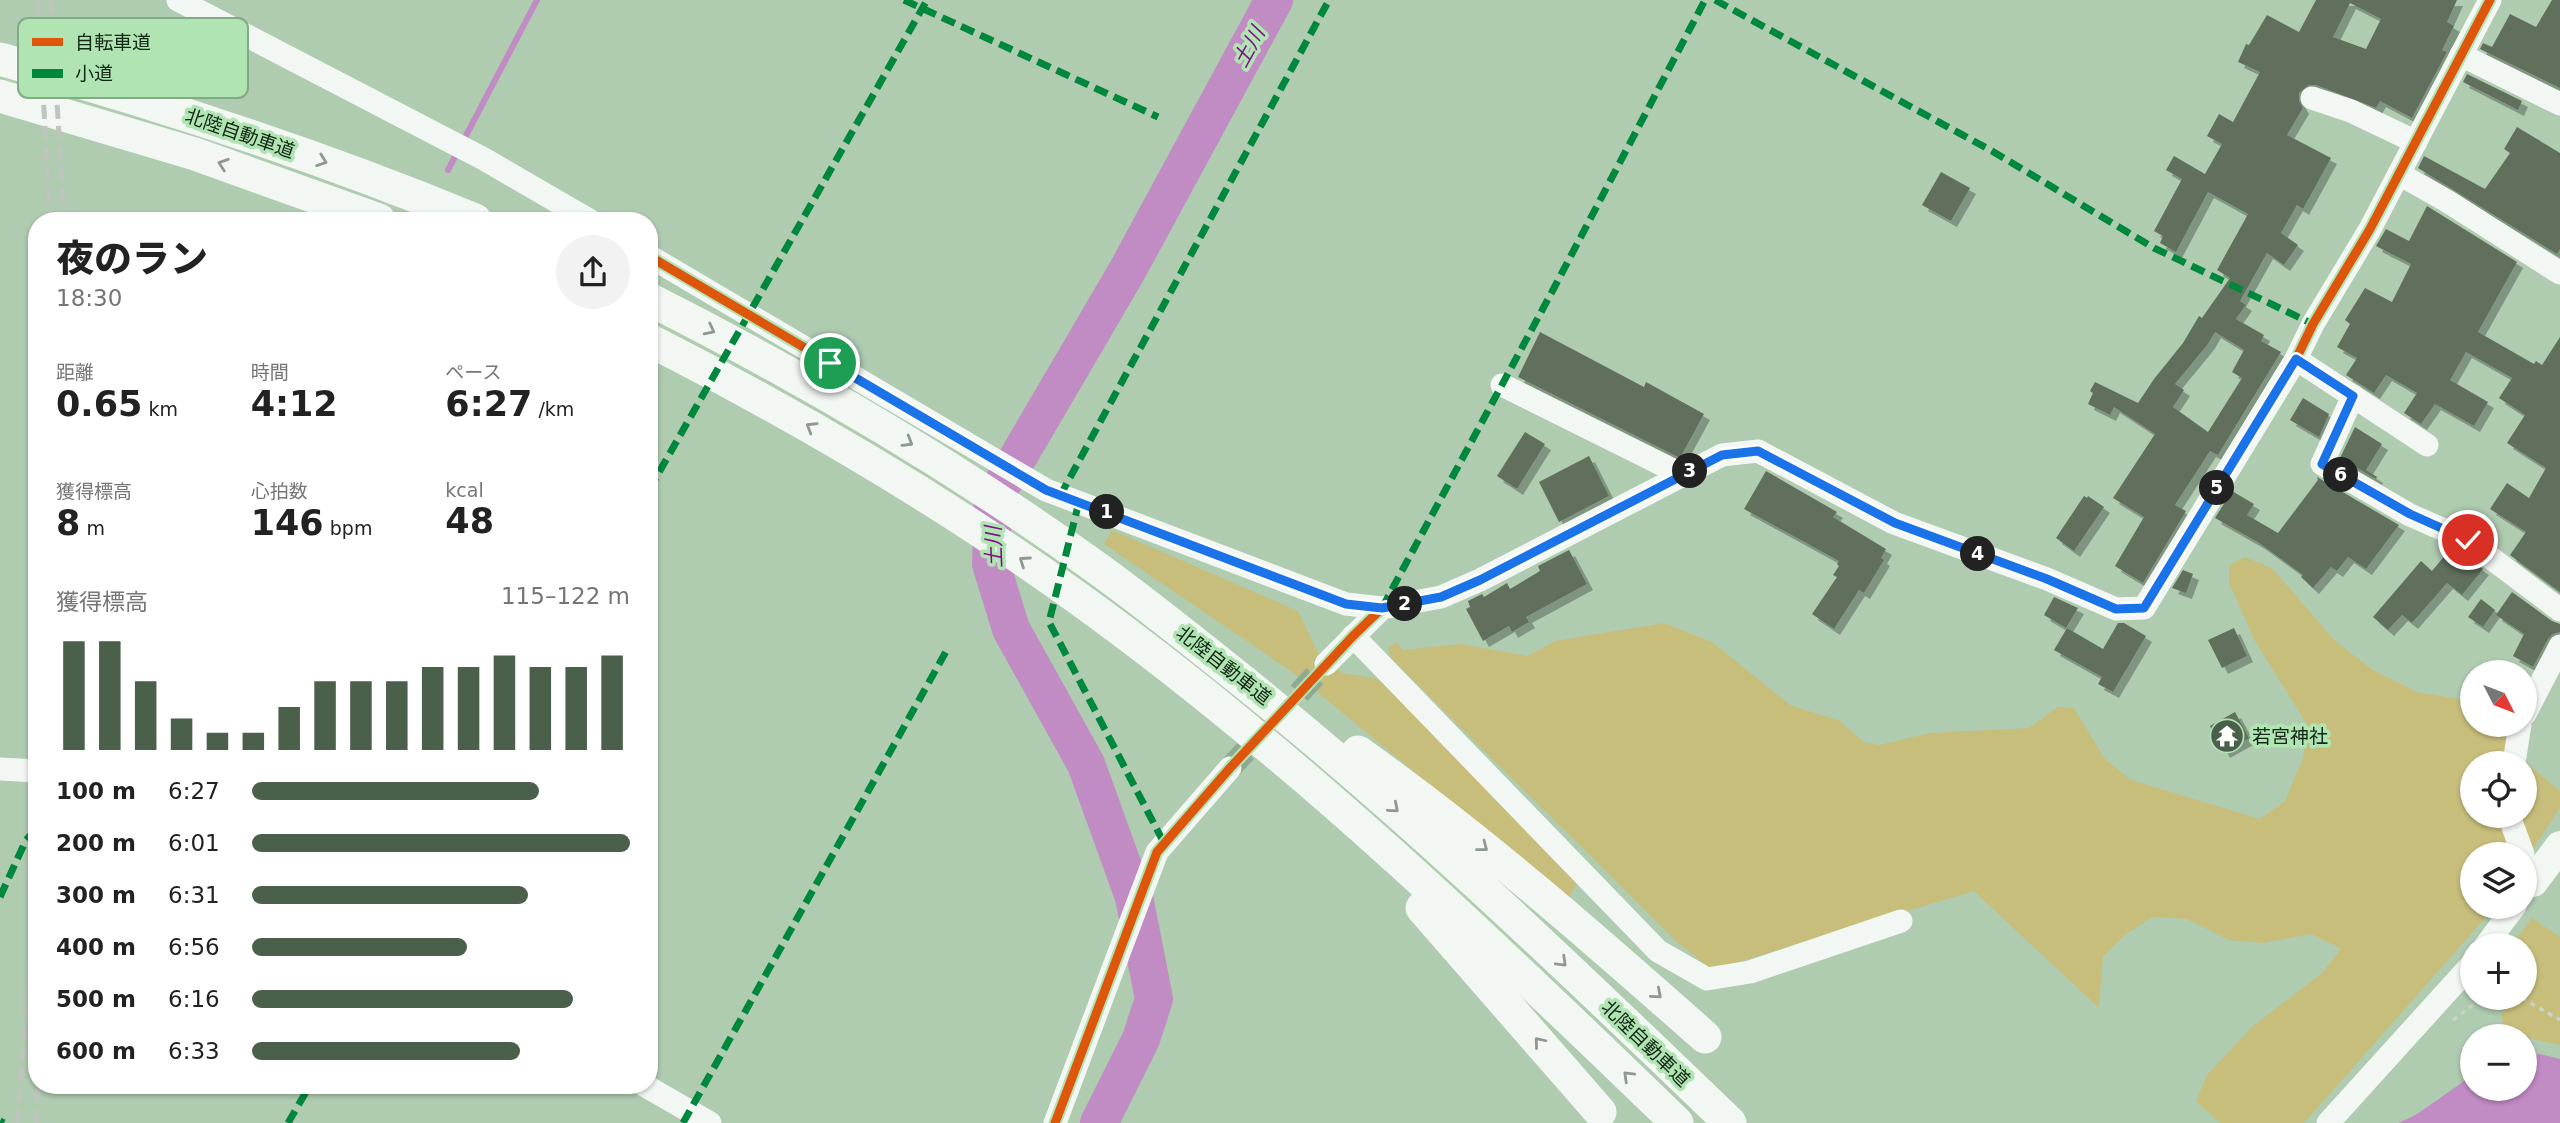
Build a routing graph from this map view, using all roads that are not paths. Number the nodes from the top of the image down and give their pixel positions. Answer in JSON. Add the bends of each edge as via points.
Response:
{"nodes":[{"id":1,"x":178,"y":0,"type":"edge"},
{"id":2,"x":2490,"y":0,"type":"edge"},
{"id":3,"x":213,"y":18,"type":"edge"},
{"id":4,"x":248,"y":36,"type":"edge"},
{"id":5,"x":2462,"y":55,"type":"junction"},
{"id":6,"x":0,"y":60,"type":"edge"},
{"id":7,"x":18,"y":65,"type":"edge"},
{"id":8,"x":0,"y":96,"type":"edge"},
{"id":9,"x":133,"y":98,"type":"edge"},
{"id":10,"x":2312,"y":98,"type":"dead end"},
{"id":11,"x":2560,"y":104,"type":"edge"},
{"id":12,"x":2416,"y":142,"type":"junction"},
{"id":13,"x":2399,"y":174,"type":"junction"},
{"id":14,"x":357,"y":212,"type":"edge"},
{"id":15,"x":454,"y":212,"type":"edge"},
{"id":16,"x":575,"y":212,"type":"edge"},
{"id":17,"x":658,"y":261,"type":"edge"},
{"id":18,"x":2560,"y":273,"type":"edge"},
{"id":19,"x":658,"y":304,"type":"edge"},
{"id":20,"x":658,"y":345,"type":"edge"},
{"id":21,"x":2296,"y":359,"type":"junction"},
{"id":22,"x":1502,"y":384,"type":"dead end"},
{"id":23,"x":2353,"y":396,"type":"junction"},
{"id":24,"x":2427,"y":445,"type":"dead end"},
{"id":25,"x":1683,"y":475,"type":"junction"},
{"id":26,"x":1382,"y":608,"type":"junction"},
{"id":27,"x":2560,"y":610,"type":"edge"},
{"id":28,"x":1169,"y":622,"type":"junction"},
{"id":29,"x":1353,"y":636,"type":"junction"},
{"id":30,"x":2560,"y":646,"type":"edge"},
{"id":31,"x":1152,"y":654,"type":"junction"},
{"id":32,"x":1326,"y":664,"type":"tunnel mouth"},
{"id":33,"x":2538,"y":689,"type":"edge"},
{"id":34,"x":1230,"y":768,"type":"tunnel mouth"},
{"id":35,"x":0,"y":769,"type":"edge"},
{"id":36,"x":28,"y":771,"type":"edge"},
{"id":37,"x":2560,"y":846,"type":"edge"},
{"id":38,"x":2537,"y":869,"type":"edge"},
{"id":39,"x":1901,"y":920,"type":"dead end"},
{"id":40,"x":2460,"y":977,"type":"edge"},
{"id":41,"x":1705,"y":1037,"type":"dead end"},
{"id":42,"x":658,"y":1094,"type":"edge"},
{"id":43,"x":1600,"y":1112,"type":"dead end"},
{"id":44,"x":710,"y":1123,"type":"edge"},
{"id":45,"x":1055,"y":1123,"type":"edge"},
{"id":46,"x":1677,"y":1123,"type":"edge"},
{"id":47,"x":1730,"y":1123,"type":"edge"},
{"id":48,"x":2328,"y":1123,"type":"edge"}],
"edges":[{"from":1,"to":3,"type":"street"},
{"from":2,"to":5,"type":"street"},
{"from":4,"to":16,"type":"street","via":[[484,159]]},
{"from":5,"to":11,"type":"street"},
{"from":5,"to":12,"type":"street"},
{"from":6,"to":7,"type":"highway","name":"北陸自動車道","one_way":true},
{"from":14,"to":8,"type":"highway","name":"北陸自動車道","one_way":true,"via":[[195,154]]},
{"from":9,"to":15,"type":"highway","name":"北陸自動車道","one_way":true,"via":[[333,165]]},
{"from":10,"to":12,"type":"street"},
{"from":12,"to":13,"type":"street"},
{"from":13,"to":18,"type":"street"},
{"from":13,"to":21,"type":"street"},
{"from":17,"to":26,"type":"street","via":[[1046,490],[1346,604]]},
{"from":19,"to":28,"type":"highway","name":"北陸自動車道","one_way":true,"via":[[911,443],[1094,565]]},
{"from":31,"to":20,"type":"highway","name":"北陸自動車道","one_way":true,"via":[[982,531],[789,414]]},
{"from":21,"to":23,"type":"street"},
{"from":21,"to":25,"type":"street","via":[[2144,608],[2116,609],[1895,523],[1758,451],[1722,455]]},
{"from":22,"to":25,"type":"street"},
{"from":23,"to":24,"type":"street"},
{"from":23,"to":27,"type":"street","via":[[2322,464],[2410,514],[2468,540]]},
{"from":25,"to":26,"type":"street","via":[[1480,580],[1441,597]]},
{"from":26,"to":29,"type":"street"},
{"from":28,"to":41,"type":"highway","one_way":true,"via":[[1439,812],[1544,895]]},
{"from":28,"to":47,"type":"highway","name":"北陸自動車道","one_way":true,"via":[[1432,841]]},
{"from":29,"to":32,"type":"street"},
{"from":29,"to":39,"type":"street","via":[[1658,951],[1707,979],[1750,972]]},
{"from":30,"to":33,"type":"street"},
{"from":43,"to":31,"type":"highway","one_way":true,"via":[[1427,913],[1311,797]]},
{"from":46,"to":31,"type":"highway","name":"北陸自動車道","one_way":true,"via":[[1426,885]]},
{"from":34,"to":45,"type":"street","via":[[1157,852]]},
{"from":35,"to":36,"type":"street"},
{"from":37,"to":38,"type":"main road"},
{"from":40,"to":48,"type":"street"},
{"from":42,"to":44,"type":"street"}]}
